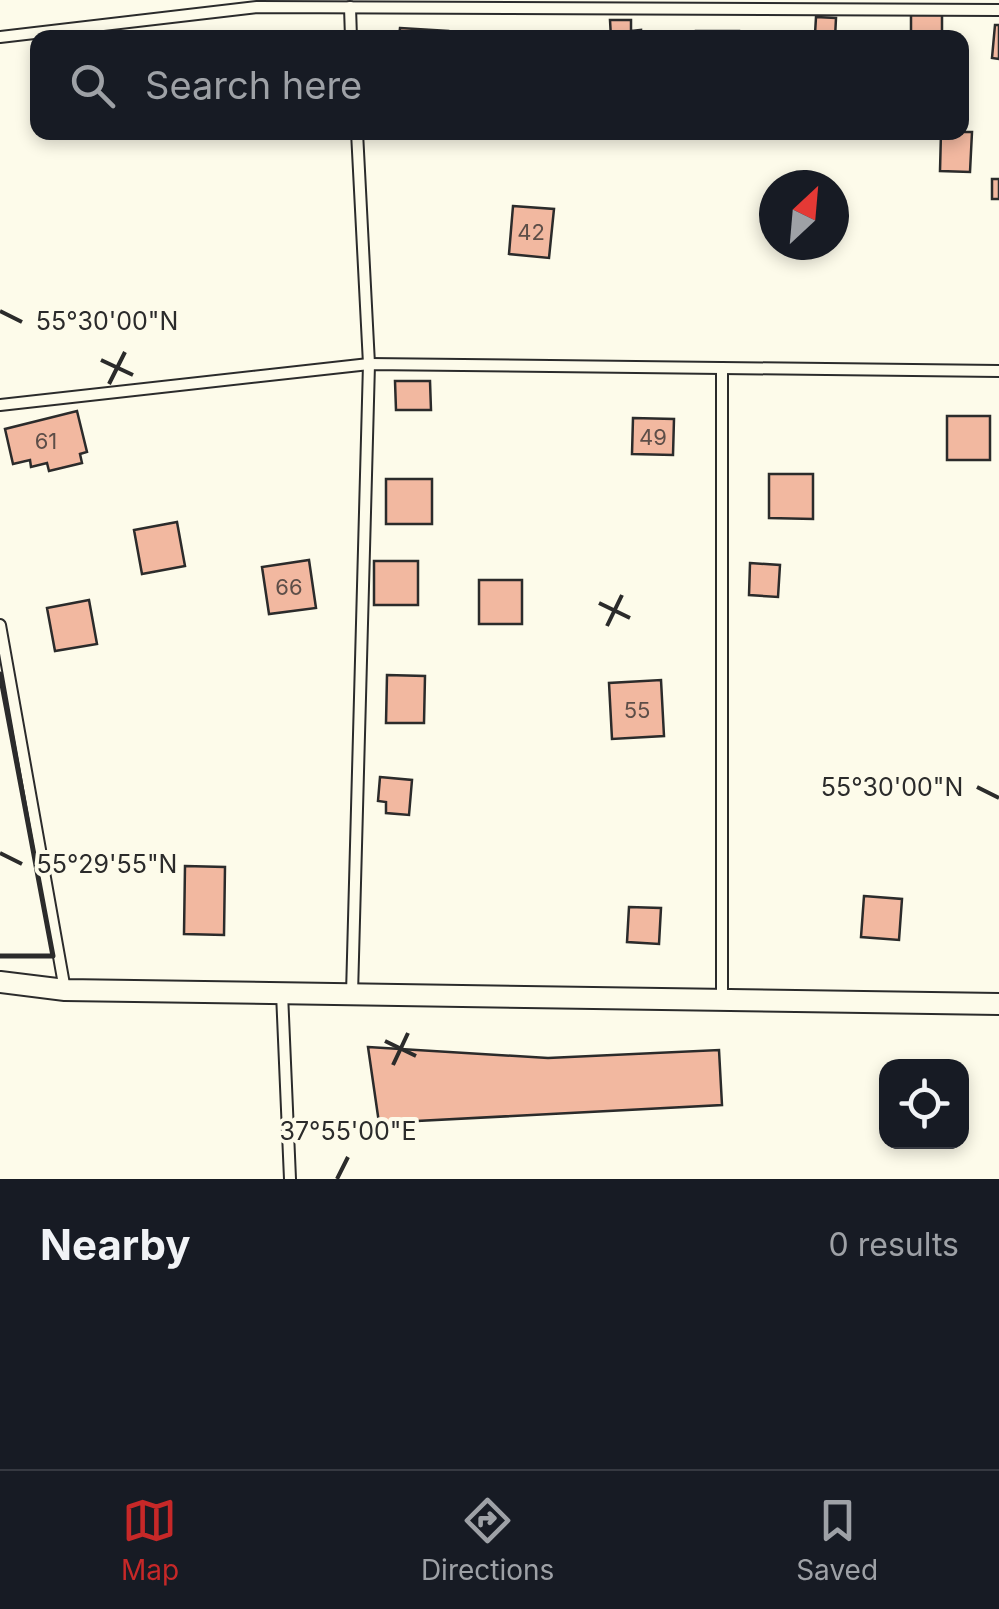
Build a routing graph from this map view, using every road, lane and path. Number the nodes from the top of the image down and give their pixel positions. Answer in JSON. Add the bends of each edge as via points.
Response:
{"nodes":[{"id":1,"x":256,"y":3,"type":"edge"},
{"id":2,"x":685,"y":4,"type":"edge"},
{"id":3,"x":350,"y":7,"type":"junction"},
{"id":4,"x":999,"y":10,"type":"edge"},
{"id":5,"x":47,"y":30,"type":"edge"},
{"id":6,"x":351,"y":30,"type":"edge"},
{"id":7,"x":30,"y":32,"type":"edge"},
{"id":8,"x":0,"y":36,"type":"edge"},
{"id":9,"x":356,"y":140,"type":"edge"},
{"id":10,"x":369,"y":364,"type":"junction"},
{"id":11,"x":722,"y":368,"type":"junction"},
{"id":12,"x":999,"y":371,"type":"edge"},
{"id":13,"x":0,"y":405,"type":"edge"},
{"id":14,"x":0,"y":625,"type":"edge"},
{"id":15,"x":0,"y":982,"type":"edge"},
{"id":16,"x":65,"y":990,"type":"junction"},
{"id":17,"x":282,"y":993,"type":"junction"},
{"id":18,"x":352,"y":994,"type":"junction"},
{"id":19,"x":722,"y":1000,"type":"junction"},
{"id":20,"x":999,"y":1004,"type":"edge"},
{"id":21,"x":290,"y":1179,"type":"edge"}],
"edges":[{"from":1,"to":3,"type":"lane"},
{"from":1,"to":5,"type":"lane"},
{"from":2,"to":3,"type":"lane"},
{"from":2,"to":4,"type":"lane"},
{"from":3,"to":6,"type":"lane"},
{"from":7,"to":8,"type":"lane"},
{"from":9,"to":10,"type":"lane"},
{"from":10,"to":11,"type":"lane"},
{"from":10,"to":13,"type":"lane"},
{"from":10,"to":18,"type":"lane"},
{"from":11,"to":12,"type":"lane"},
{"from":11,"to":19,"type":"lane"},
{"from":14,"to":16,"type":"lane"},
{"from":15,"to":16,"type":"street"},
{"from":16,"to":17,"type":"street"},
{"from":17,"to":18,"type":"street"},
{"from":17,"to":21,"type":"lane"},
{"from":18,"to":19,"type":"street"},
{"from":19,"to":20,"type":"street"}]}
